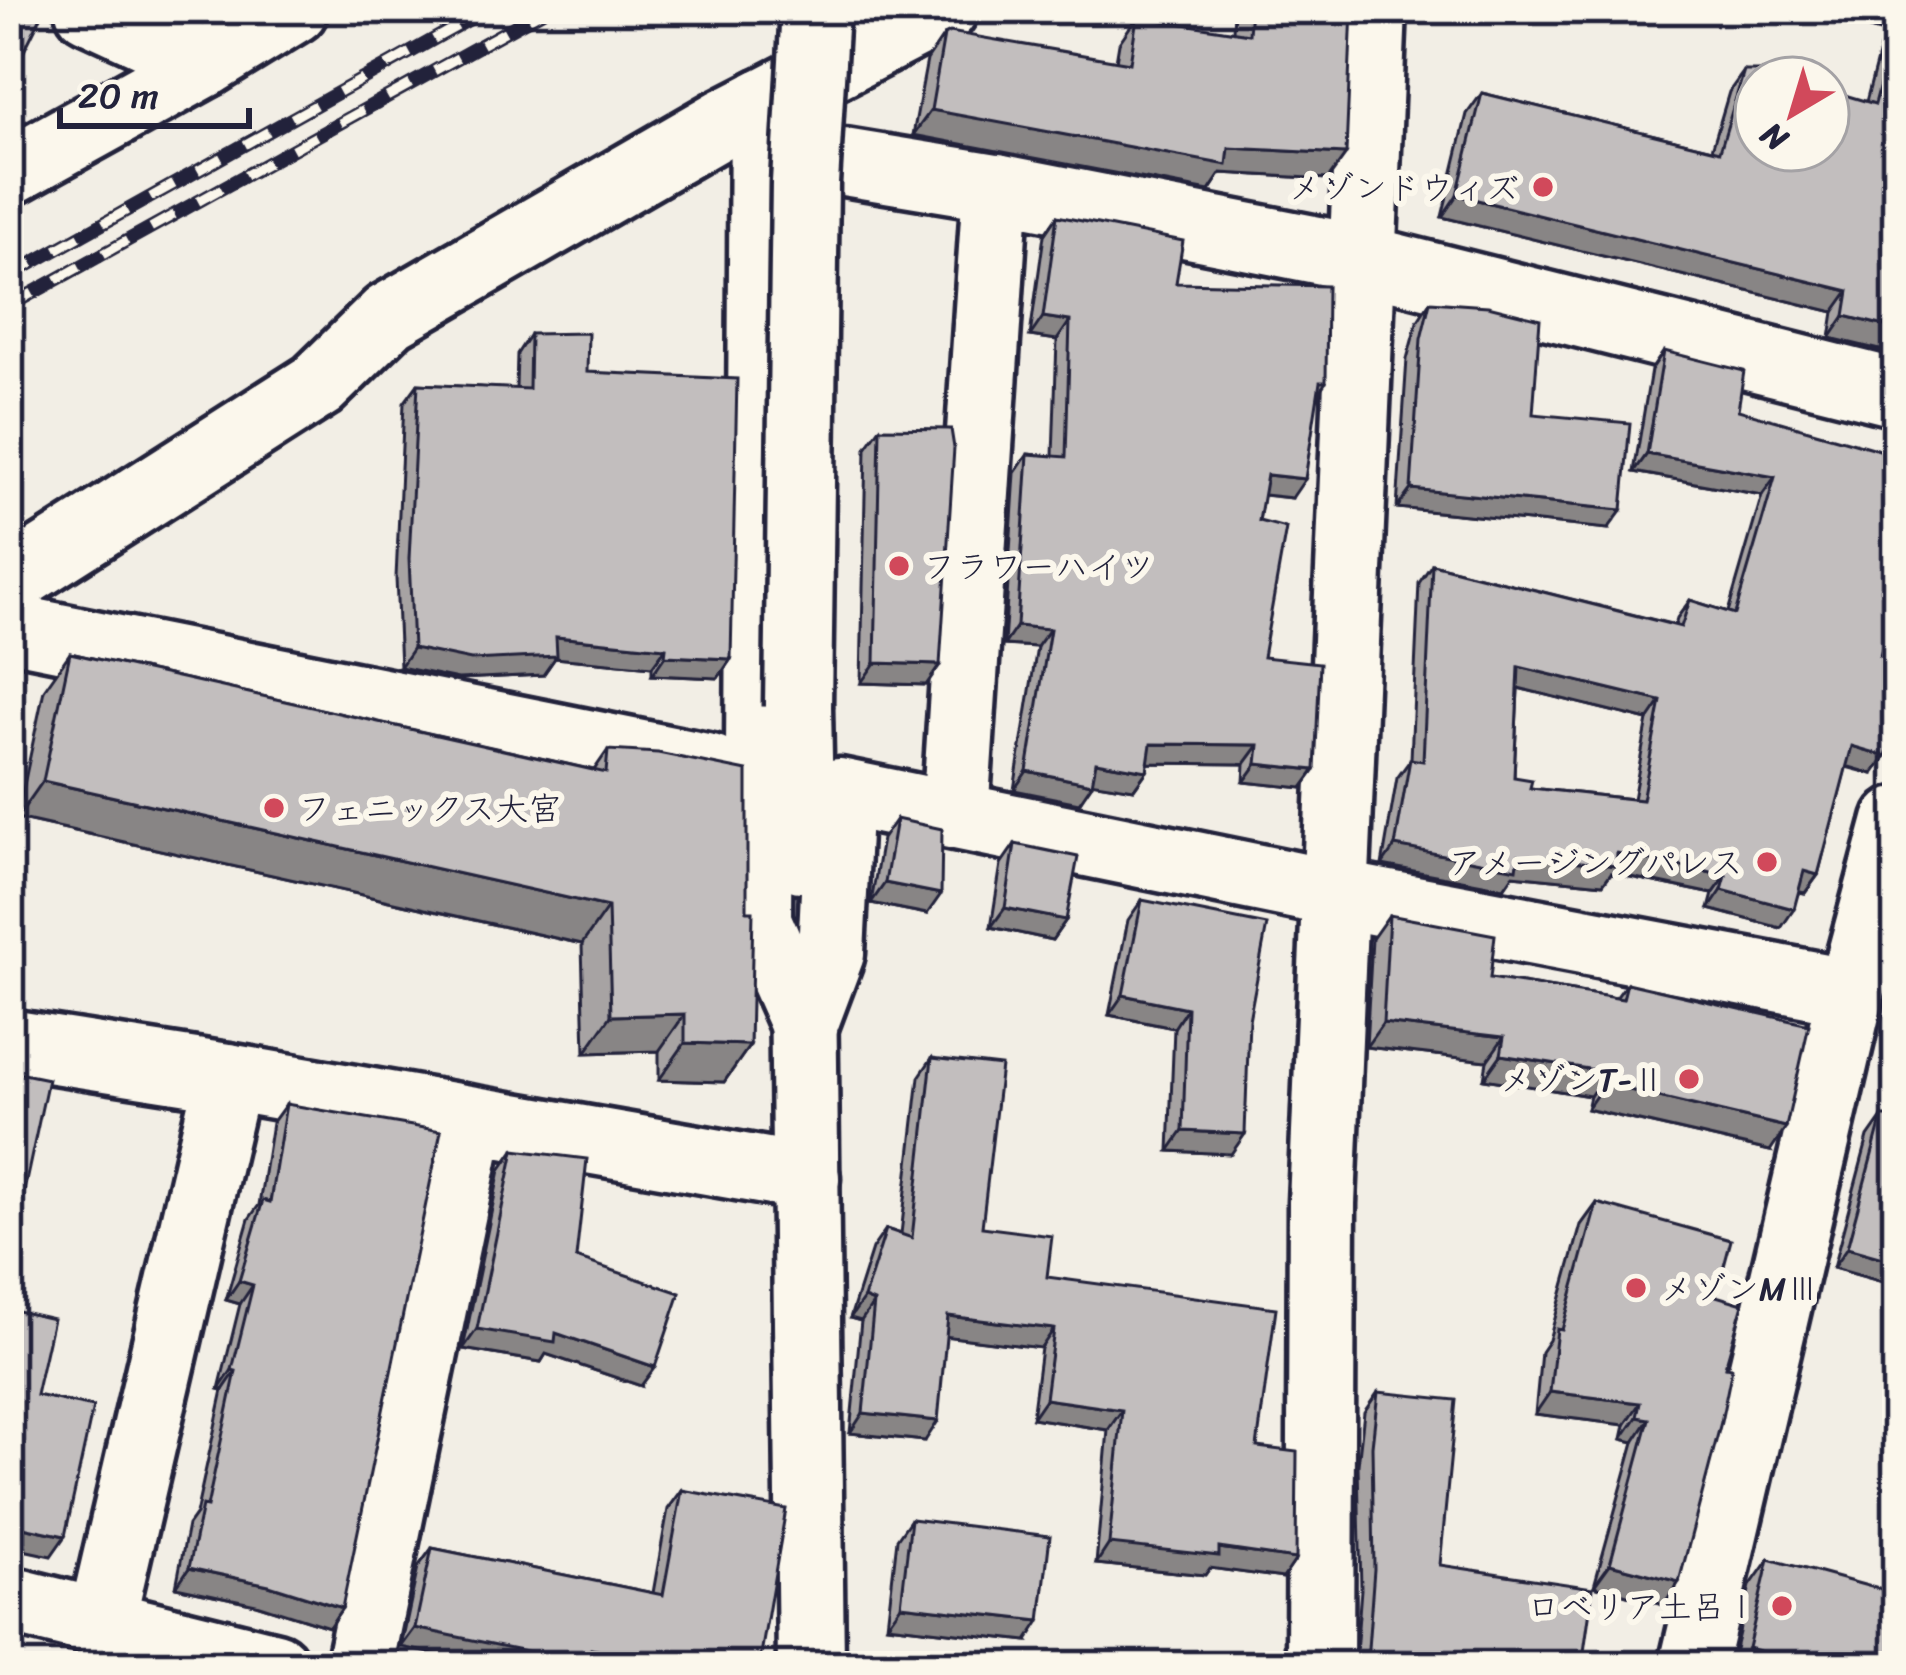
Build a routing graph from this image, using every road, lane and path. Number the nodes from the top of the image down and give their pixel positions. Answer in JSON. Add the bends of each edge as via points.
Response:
{"nodes":[{"id":1,"x":89,"y":9,"type":"edge"},
{"id":2,"x":294,"y":9,"type":"edge"},
{"id":3,"x":815,"y":9,"type":"edge"},
{"id":4,"x":944,"y":9,"type":"edge"},
{"id":5,"x":1373,"y":9,"type":"edge"},
{"id":6,"x":206,"y":63,"type":"junction"},
{"id":7,"x":763,"y":102,"type":"junction"},
{"id":8,"x":844,"y":162,"type":"dead end"},
{"id":9,"x":9,"y":172,"type":"edge"},
{"id":10,"x":996,"y":187,"type":"junction"},
{"id":11,"x":1363,"y":259,"type":"junction"},
{"id":12,"x":1897,"y":393,"type":"edge"},
{"id":13,"x":9,"y":582,"type":"edge"},
{"id":14,"x":9,"y":627,"type":"edge"},
{"id":15,"x":758,"y":777,"type":"junction"},
{"id":16,"x":955,"y":815,"type":"junction"},
{"id":17,"x":1897,"y":821,"type":"edge"},
{"id":18,"x":1336,"y":894,"type":"junction"},
{"id":19,"x":1851,"y":992,"type":"junction"},
{"id":20,"x":804,"y":1025,"type":"junction"},
{"id":21,"x":9,"y":1043,"type":"edge"},
{"id":22,"x":228,"y":1077,"type":"junction"},
{"id":23,"x":472,"y":1120,"type":"junction"},
{"id":24,"x":806,"y":1178,"type":"junction"},
{"id":25,"x":9,"y":1600,"type":"edge"},
{"id":26,"x":101,"y":1623,"type":"junction"},
{"id":27,"x":275,"y":1666,"type":"edge"},
{"id":28,"x":359,"y":1666,"type":"edge"},
{"id":29,"x":811,"y":1666,"type":"edge"},
{"id":30,"x":1320,"y":1666,"type":"edge"},
{"id":31,"x":1693,"y":1666,"type":"edge"}],
"edges":[{"from":1,"to":6,"type":"street"},
{"from":2,"to":6,"type":"street"},
{"from":3,"to":20,"type":"street","bridge":true,"via":[[797,707]]},
{"from":4,"to":7,"type":"street"},
{"from":5,"to":11,"type":"street"},
{"from":6,"to":9,"type":"street"},
{"from":7,"to":13,"type":"street","via":[[389,316],[318,385]]},
{"from":7,"to":15,"type":"street"},
{"from":8,"to":10,"type":"street"},
{"from":10,"to":11,"type":"street"},
{"from":10,"to":16,"type":"street"},
{"from":11,"to":12,"type":"street"},
{"from":11,"to":18,"type":"street"},
{"from":14,"to":15,"type":"street"},
{"from":15,"to":20,"type":"street","via":[[758,921]]},
{"from":16,"to":18,"type":"street"},
{"from":16,"to":20,"type":"street","via":[[839,792],[831,952]]},
{"from":17,"to":19,"type":"street"},
{"from":18,"to":19,"type":"street"},
{"from":18,"to":30,"type":"street","via":[[1322,1203]]},
{"from":19,"to":31,"type":"street"},
{"from":20,"to":24,"type":"street"},
{"from":21,"to":22,"type":"street"},
{"from":22,"to":23,"type":"street"},
{"from":22,"to":26,"type":"street"},
{"from":23,"to":24,"type":"street"},
{"from":23,"to":28,"type":"street"},
{"from":24,"to":29,"type":"street"},
{"from":25,"to":26,"type":"street"},
{"from":26,"to":27,"type":"street"}]}
